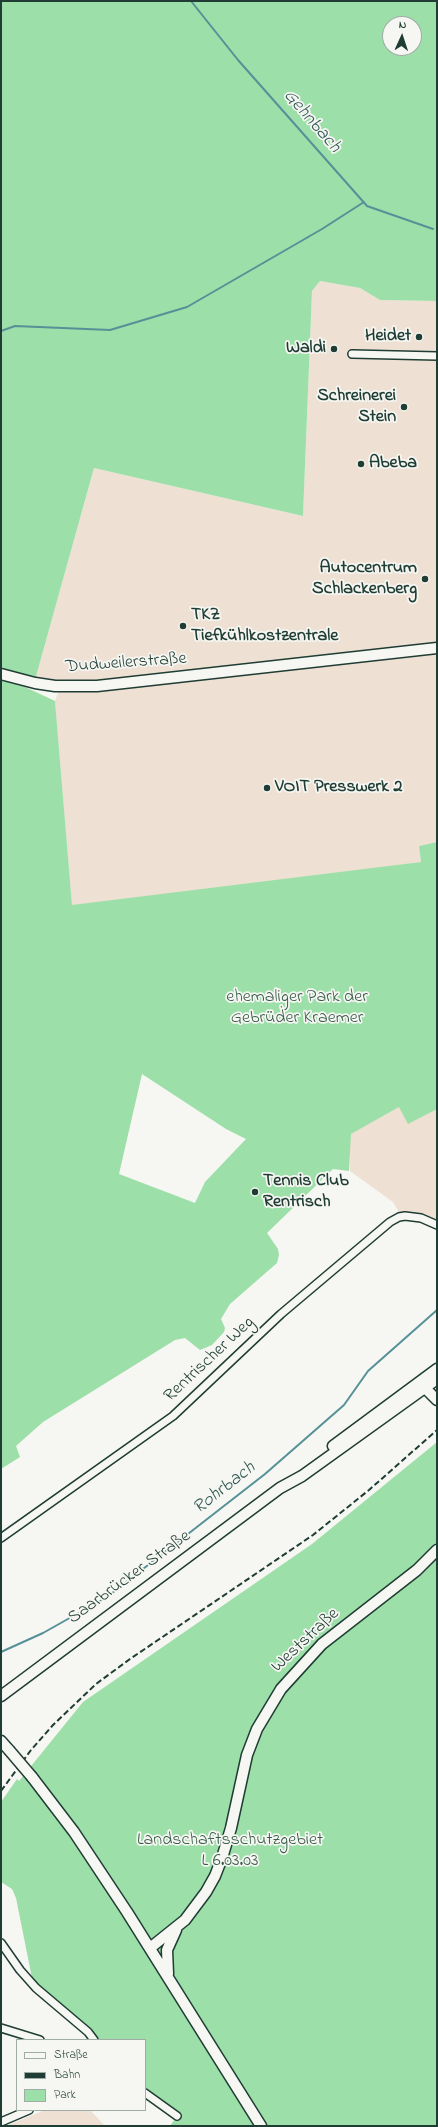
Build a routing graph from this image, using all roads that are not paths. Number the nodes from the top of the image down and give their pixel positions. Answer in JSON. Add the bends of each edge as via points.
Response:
{"nodes":[{"id":1,"x":352,"y":354,"type":"dead end"},
{"id":2,"x":437,"y":356,"type":"edge"},
{"id":3,"x":437,"y":648,"type":"edge"},
{"id":4,"x":1,"y":674,"type":"edge"},
{"id":5,"x":437,"y":1225,"type":"edge"},
{"id":6,"x":437,"y":1369,"type":"edge"},
{"id":7,"x":437,"y":1380,"type":"edge"},
{"id":8,"x":425,"y":1383,"type":"junction"},
{"id":9,"x":437,"y":1400,"type":"edge"},
{"id":10,"x":1,"y":1538,"type":"edge"},
{"id":11,"x":437,"y":1550,"type":"edge"},
{"id":12,"x":1,"y":1696,"type":"edge"},
{"id":13,"x":1,"y":1741,"type":"edge"},
{"id":14,"x":177,"y":1929,"type":"junction"},
{"id":15,"x":1,"y":1943,"type":"edge"},
{"id":16,"x":150,"y":1948,"type":"junction"},
{"id":17,"x":170,"y":1979,"type":"junction"},
{"id":18,"x":1,"y":2028,"type":"edge"},
{"id":19,"x":37,"y":2039,"type":"edge"},
{"id":20,"x":93,"y":2039,"type":"edge"},
{"id":21,"x":146,"y":2094,"type":"edge"},
{"id":22,"x":27,"y":2111,"type":"edge"},
{"id":23,"x":177,"y":2116,"type":"dead end"},
{"id":24,"x":1,"y":2122,"type":"edge"},
{"id":25,"x":261,"y":2126,"type":"edge"}],
"edges":[{"from":1,"to":2,"type":"street"},
{"from":3,"to":4,"type":"main road","name":"Dudweilerstraße","via":[[97,686],[55,686]]},
{"from":5,"to":10,"type":"street","name":"Rentrischer Weg","via":[[421,1218],[405,1216],[399,1216],[390,1222],[281,1314],[173,1416]]},
{"from":6,"to":8,"type":"main road","name":"Saarbrücker Straße"},
{"from":7,"to":8,"type":"main road","via":[[431,1378]]},
{"from":8,"to":9,"type":"main road"},
{"from":8,"to":12,"type":"main road","name":"Saarbrücker Straße"},
{"from":11,"to":14,"type":"main road","name":"Weststraße","via":[[417,1570],[322,1644],[281,1689],[260,1723],[247,1755],[222,1858],[206,1892]]},
{"from":13,"to":16,"type":"main road","bridge":true,"via":[[70,1827]]},
{"from":14,"to":16,"type":"main road","name":"Weststraße"},
{"from":14,"to":17,"type":"main road","via":[[167,1950],[166,1960]]},
{"from":15,"to":20,"type":"street","via":[[36,1988]]},
{"from":16,"to":17,"type":"main road"},
{"from":17,"to":25,"type":"main road"},
{"from":18,"to":19,"type":"street"},
{"from":21,"to":23,"type":"street"},
{"from":22,"to":24,"type":"street"}]}
